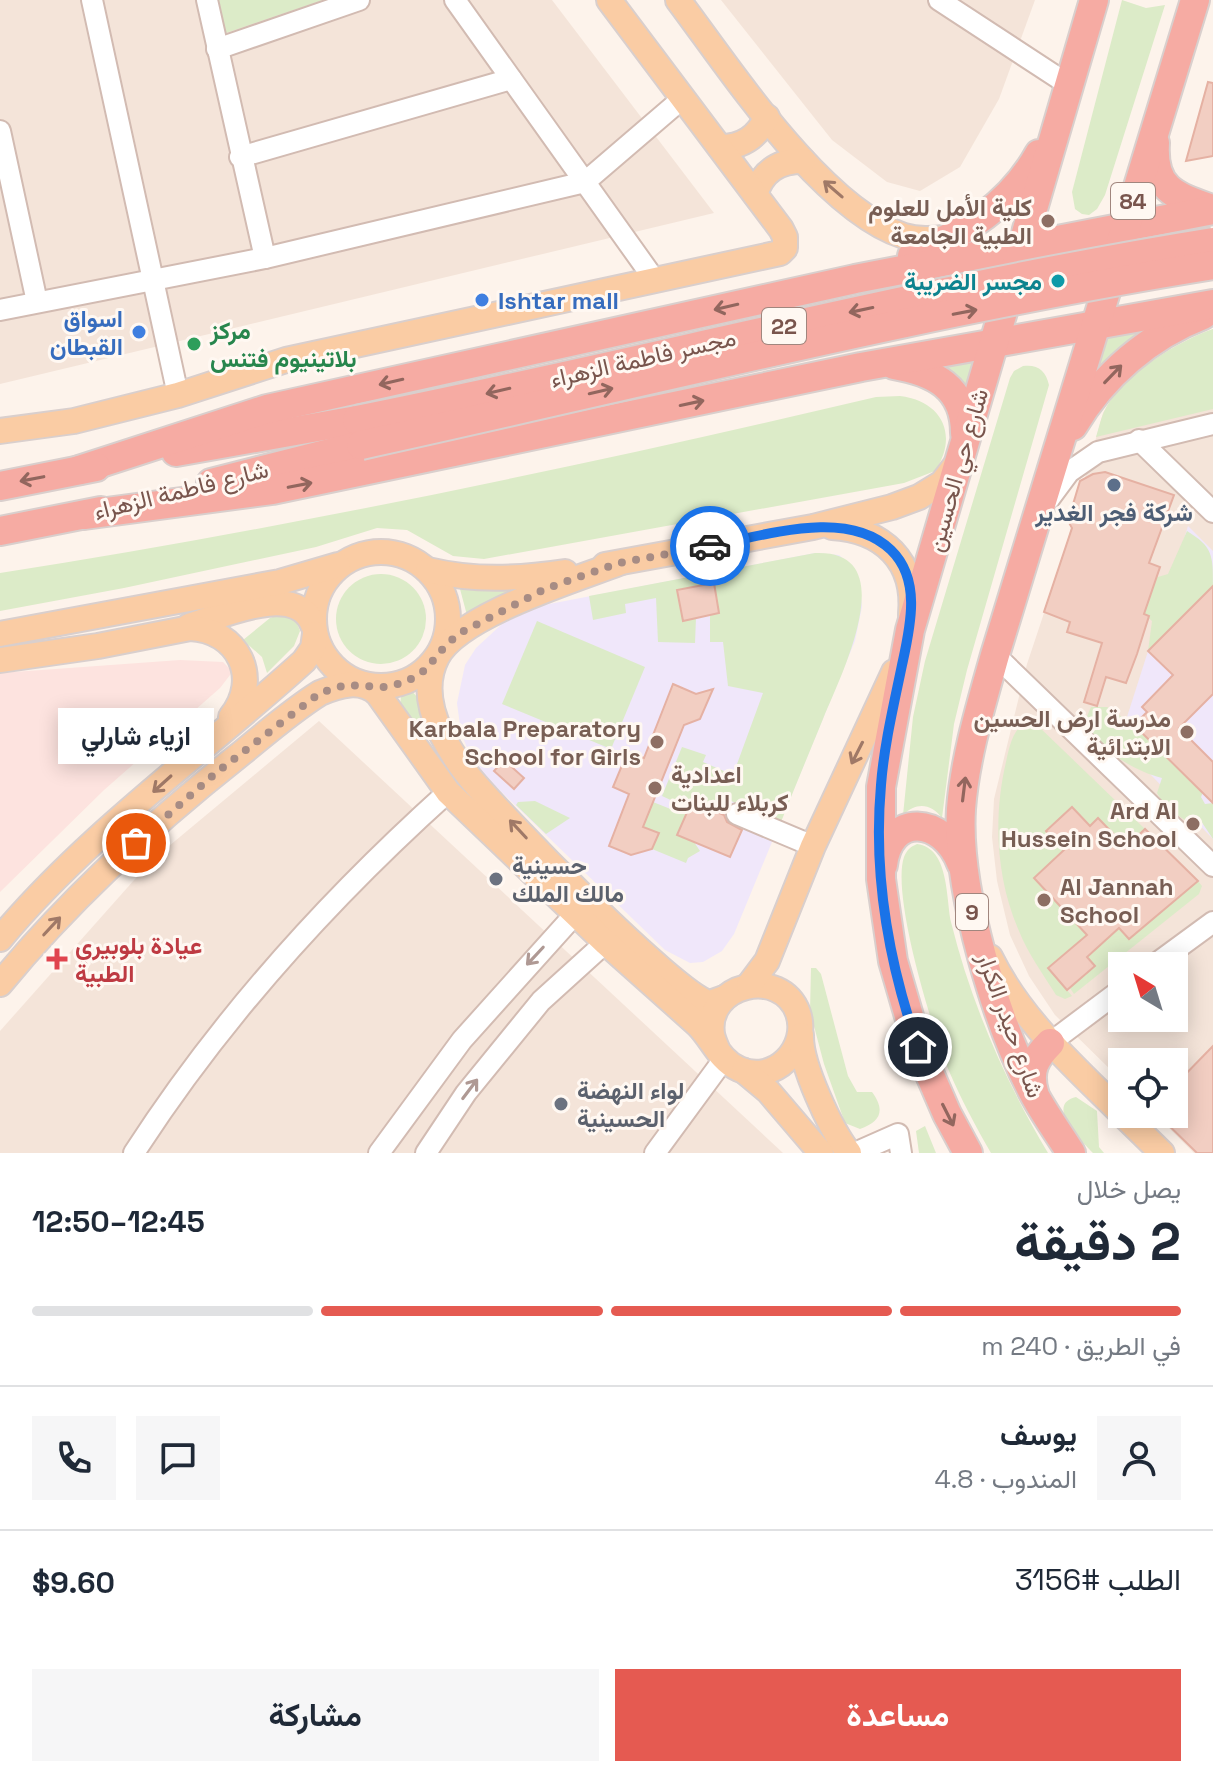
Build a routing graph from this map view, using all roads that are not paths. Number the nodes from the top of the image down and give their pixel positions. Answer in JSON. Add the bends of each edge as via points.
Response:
{"nodes":[{"id":1,"x":92,"y":0,"type":"edge"},
{"id":2,"x":207,"y":0,"type":"edge"},
{"id":3,"x":359,"y":0,"type":"edge"},
{"id":4,"x":455,"y":0,"type":"edge"},
{"id":5,"x":609,"y":0,"type":"edge"},
{"id":6,"x":678,"y":0,"type":"edge"},
{"id":7,"x":939,"y":0,"type":"edge"},
{"id":8,"x":1094,"y":0,"type":"edge"},
{"id":9,"x":1195,"y":0,"type":"edge"},
{"id":10,"x":217,"y":49,"type":"junction"},
{"id":11,"x":511,"y":79,"type":"junction"},
{"id":12,"x":1069,"y":85,"type":"junction"},
{"id":13,"x":683,"y":98,"type":"junction"},
{"id":14,"x":767,"y":117,"type":"junction"},
{"id":15,"x":1059,"y":119,"type":"junction"},
{"id":16,"x":1155,"y":129,"type":"junction"},
{"id":17,"x":0,"y":131,"type":"edge"},
{"id":18,"x":720,"y":147,"type":"junction"},
{"id":19,"x":240,"y":157,"type":"junction"},
{"id":20,"x":803,"y":161,"type":"junction"},
{"id":21,"x":585,"y":182,"type":"junction"},
{"id":22,"x":755,"y":194,"type":"junction"},
{"id":23,"x":1213,"y":209,"type":"edge"},
{"id":24,"x":1126,"y":226,"type":"junction"},
{"id":25,"x":952,"y":237,"type":"junction"},
{"id":26,"x":1213,"y":242,"type":"edge"},
{"id":27,"x":1022,"y":245,"type":"junction"},
{"id":28,"x":265,"y":258,"type":"junction"},
{"id":29,"x":1213,"y":265,"type":"edge"},
{"id":30,"x":1112,"y":273,"type":"joint"},
{"id":31,"x":654,"y":279,"type":"junction"},
{"id":32,"x":855,"y":279,"type":"junction"},
{"id":33,"x":153,"y":280,"type":"junction"},
{"id":34,"x":37,"y":302,"type":"junction"},
{"id":35,"x":1213,"y":304,"type":"edge"},
{"id":36,"x":0,"y":310,"type":"edge"},
{"id":37,"x":1213,"y":312,"type":"edge"},
{"id":38,"x":1096,"y":324,"type":"junction"},
{"id":39,"x":994,"y":343,"type":"junction"},
{"id":40,"x":861,"y":367,"type":"junction"},
{"id":41,"x":178,"y":395,"type":"junction"},
{"id":42,"x":1213,"y":424,"type":"edge"},
{"id":43,"x":0,"y":431,"type":"edge"},
{"id":44,"x":359,"y":432,"type":"junction"},
{"id":45,"x":1139,"y":440,"type":"junction"},
{"id":46,"x":962,"y":453,"type":"junction"},
{"id":47,"x":1054,"y":462,"type":"junction"},
{"id":48,"x":79,"y":470,"type":"junction"},
{"id":49,"x":0,"y":486,"type":"edge"},
{"id":50,"x":1213,"y":512,"type":"edge"},
{"id":51,"x":84,"y":515,"type":"junction"},
{"id":52,"x":1036,"y":521,"type":"junction"},
{"id":53,"x":813,"y":527,"type":"junction"},
{"id":54,"x":0,"y":531,"type":"edge"},
{"id":55,"x":346,"y":561,"type":"junction"},
{"id":56,"x":619,"y":563,"type":"junction"},
{"id":57,"x":428,"y":570,"type":"junction"},
{"id":58,"x":314,"y":630,"type":"junction"},
{"id":59,"x":910,"y":630,"type":"junction"},
{"id":60,"x":168,"y":633,"type":"junction"},
{"id":61,"x":0,"y":634,"type":"edge"},
{"id":62,"x":439,"y":653,"type":"junction"},
{"id":63,"x":995,"y":655,"type":"junction"},
{"id":64,"x":0,"y":660,"type":"edge"},
{"id":65,"x":364,"y":684,"type":"junction"},
{"id":66,"x":213,"y":737,"type":"junction"},
{"id":67,"x":448,"y":792,"type":"junction"},
{"id":68,"x":737,"y":814,"type":"dead end"},
{"id":69,"x":813,"y":846,"type":"junction"},
{"id":70,"x":1213,"y":866,"type":"edge"},
{"id":71,"x":963,"y":871,"type":"junction"},
{"id":72,"x":881,"y":879,"type":"junction"},
{"id":73,"x":582,"y":906,"type":"junction"},
{"id":74,"x":1213,"y":922,"type":"edge"},
{"id":75,"x":976,"y":926,"type":"junction"},
{"id":76,"x":612,"y":936,"type":"junction"},
{"id":77,"x":0,"y":939,"type":"edge"},
{"id":78,"x":1172,"y":952,"type":"edge"},
{"id":79,"x":0,"y":984,"type":"edge"},
{"id":80,"x":749,"y":985,"type":"junction"},
{"id":81,"x":724,"y":998,"type":"junction"},
{"id":82,"x":1108,"y":1000,"type":"edge"},
{"id":83,"x":801,"y":1035,"type":"junction"},
{"id":84,"x":1050,"y":1043,"type":"junction"},
{"id":85,"x":729,"y":1061,"type":"junction"},
{"id":86,"x":1035,"y":1096,"type":"junction"},
{"id":87,"x":1108,"y":1100,"type":"edge"},
{"id":88,"x":1136,"y":1128,"type":"edge"},
{"id":89,"x":134,"y":1153,"type":"edge"},
{"id":90,"x":379,"y":1153,"type":"edge"},
{"id":91,"x":426,"y":1153,"type":"edge"},
{"id":92,"x":655,"y":1153,"type":"edge"},
{"id":93,"x":821,"y":1153,"type":"edge"},
{"id":94,"x":852,"y":1153,"type":"edge"},
{"id":95,"x":901,"y":1153,"type":"edge"},
{"id":96,"x":968,"y":1153,"type":"edge"},
{"id":97,"x":1071,"y":1153,"type":"edge"},
{"id":98,"x":1162,"y":1153,"type":"edge"}],
"edges":[{"from":1,"to":33,"type":"street"},
{"from":2,"to":10,"type":"street"},
{"from":3,"to":10,"type":"street"},
{"from":4,"to":11,"type":"street"},
{"from":5,"to":13,"type":"main road"},
{"from":6,"to":14,"type":"main road"},
{"from":7,"to":12,"type":"street"},
{"from":8,"to":12,"type":"highway"},
{"from":9,"to":16,"type":"highway","number":"84"},
{"from":10,"to":19,"type":"street"},
{"from":11,"to":19,"type":"street"},
{"from":11,"to":21,"type":"street"},
{"from":12,"to":15,"type":"highway"},
{"from":13,"to":18,"type":"main road"},
{"from":13,"to":21,"type":"street"},
{"from":14,"to":18,"type":"main road","via":[[744,143]]},
{"from":14,"to":20,"type":"main road"},
{"from":15,"to":25,"type":"highway","via":[[1012,194]]},
{"from":15,"to":27,"type":"highway","name":"شارع حي الحسين"},
{"from":16,"to":23,"type":"highway","via":[[1155,164],[1162,183],[1179,197]]},
{"from":16,"to":24,"type":"highway","number":"84"},
{"from":17,"to":34,"type":"street"},
{"from":18,"to":22,"type":"main road"},
{"from":19,"to":28,"type":"street"},
{"from":20,"to":22,"type":"main road","via":[[767,171]]},
{"from":25,"to":20,"type":"main road","one_way":true,"via":[[917,239],[882,226]]},
{"from":21,"to":28,"type":"street"},
{"from":21,"to":31,"type":"street"},
{"from":22,"to":31,"type":"main road","via":[[785,237],[785,248],[768,257]]},
{"from":23,"to":24,"type":"highway"},
{"from":24,"to":27,"type":"highway"},
{"from":24,"to":30,"type":"highway","number":"84"},
{"from":25,"to":32,"type":"highway"},
{"from":26,"to":44,"type":"highway","name":"مجسر فاطمة الزهراء","number":"22","one_way":true,"bridge":true,"via":[[875,307],[463,399]]},
{"from":27,"to":32,"type":"highway"},
{"from":27,"to":39,"type":"highway","name":"شارع حي الحسين"},
{"from":28,"to":33,"type":"street"},
{"from":44,"to":29,"type":"highway","name":"مجسر فاطمة الزهراء","number":"22","one_way":true,"bridge":true},
{"from":30,"to":38,"type":"highway","number":"9"},
{"from":31,"to":41,"type":"main road","via":[[286,360]]},
{"from":32,"to":40,"type":"highway","via":[[874,277],[892,284],[905,299],[910,317],[895,352]]},
{"from":32,"to":48,"type":"highway","one_way":true,"via":[[267,409]]},
{"from":33,"to":34,"type":"street"},
{"from":33,"to":41,"type":"street"},
{"from":34,"to":36,"type":"street"},
{"from":35,"to":38,"type":"highway"},
{"from":47,"to":37,"type":"highway","number":"9","one_way":true,"via":[[1080,414],[1116,371],[1164,334]]},
{"from":38,"to":39,"type":"highway"},
{"from":38,"to":47,"type":"highway","number":"9"},
{"from":39,"to":40,"type":"highway"},
{"from":39,"to":46,"type":"highway","name":"شارع حي الحسين"},
{"from":40,"to":46,"type":"highway","via":[[882,364],[922,371],[947,386],[965,420]]},
{"from":51,"to":40,"type":"highway","one_way":true,"via":[[272,490]]},
{"from":41,"to":43,"type":"main road","via":[[74,421]]},
{"from":42,"to":45,"type":"street"},
{"from":44,"to":48,"type":"highway","name":"شارع فاطمة الزهراء","number":"22"},
{"from":44,"to":51,"type":"highway","name":"شارع فاطمة الزهراء","number":"22"},
{"from":45,"to":50,"type":"street"},
{"from":45,"to":52,"type":"street","via":[[1098,452],[1077,465]]},
{"from":46,"to":53,"type":"main road","via":[[942,483],[919,497]]},
{"from":46,"to":59,"type":"highway","name":"شارع حي الحسين"},
{"from":47,"to":52,"type":"highway","number":"9"},
{"from":48,"to":49,"type":"highway","name":"شارع فاطمة الزهراء","number":"22","one_way":true},
{"from":51,"to":54,"type":"highway","name":"شارع فاطمة الزهراء","number":"22"},
{"from":52,"to":63,"type":"highway","number":"9"},
{"from":53,"to":56,"type":"main road"},
{"from":53,"to":59,"type":"main road","via":[[855,530],[891,550],[911,592]]},
{"from":55,"to":57,"type":"main road","via":[[389,552]]},
{"from":55,"to":58,"type":"main road","via":[[321,589],[314,606]]},
{"from":55,"to":61,"type":"main road","via":[[307,576]]},
{"from":56,"to":57,"type":"main road","via":[[501,579]]},
{"from":56,"to":62,"type":"main road","via":[[497,612],[460,633]]},
{"from":57,"to":62,"type":"main road","via":[[448,610]]},
{"from":58,"to":60,"type":"main road","via":[[302,608],[281,602]]},
{"from":58,"to":65,"type":"main road","via":[[332,666]]},
{"from":58,"to":66,"type":"main road","via":[[313,648],[304,661]]},
{"from":59,"to":69,"type":"main road","name":"شارع حي الحسين","one_way":true,"via":[[880,707]]},
{"from":59,"to":72,"type":"highway","via":[[883,766]]},
{"from":60,"to":64,"type":"main road"},
{"from":60,"to":66,"type":"main road","via":[[204,629],[229,641],[238,653],[243,696]]},
{"from":62,"to":65,"type":"main road","via":[[406,682]]},
{"from":73,"to":62,"type":"main road","one_way":true,"via":[[469,776],[441,733],[429,696]]},
{"from":63,"to":70,"type":"street"},
{"from":71,"to":63,"type":"highway","name":"شارع حيدر الكرار","number":"9","one_way":true,"via":[[961,809]]},
{"from":65,"to":67,"type":"main road","via":[[378,694]]},
{"from":79,"to":65,"type":"main road","one_way":true,"via":[[64,913],[217,772],[320,693]]},
{"from":66,"to":77,"type":"main road","one_way":true,"via":[[83,853]]},
{"from":67,"to":73,"type":"main road"},
{"from":67,"to":89,"type":"street","via":[[361,873],[280,960],[205,1052]]},
{"from":68,"to":69,"type":"street"},
{"from":69,"to":80,"type":"main road","name":"شارع حي الحسين","via":[[767,961]]},
{"from":71,"to":72,"type":"highway","via":[[949,840],[933,828],[914,827],[896,835],[888,846]]},
{"from":71,"to":75,"type":"highway","name":"شارع حيدر الكرار","number":"9"},
{"from":72,"to":96,"type":"highway","one_way":true,"via":[[893,961],[909,1021]]},
{"from":73,"to":76,"type":"main road"},
{"from":73,"to":90,"type":"street","one_way":true,"via":[[462,1040]]},
{"from":74,"to":78,"type":"street"},
{"from":75,"to":84,"type":"main road","via":[[1013,997]]},
{"from":75,"to":86,"type":"highway","name":"شارع حيدر الكرار","number":"9","via":[[1005,1022]]},
{"from":76,"to":81,"type":"main road","via":[[700,1000],[714,1003]]},
{"from":76,"to":85,"type":"main road"},
{"from":91,"to":76,"type":"street","one_way":true,"via":[[466,1093],[541,1001]]},
{"from":80,"to":81,"type":"main road"},
{"from":80,"to":83,"type":"main road","via":[[776,989],[788,997],[801,1021]]},
{"from":81,"to":85,"type":"main road","via":[[712,1033]]},
{"from":82,"to":84,"type":"street"},
{"from":83,"to":85,"type":"main road","via":[[797,1048],[778,1068],[765,1072]]},
{"from":83,"to":94,"type":"main road","via":[[820,1100],[835,1133]]},
{"from":84,"to":86,"type":"highway","via":[[1032,1067]]},
{"from":84,"to":87,"type":"main road"},
{"from":85,"to":92,"type":"street"},
{"from":85,"to":93,"type":"main road","via":[[768,1091]]},
{"from":86,"to":97,"type":"highway","name":"شارع حيدر الكرار","number":"9"},
{"from":88,"to":98,"type":"main road"},
{"from":94,"to":95,"type":"street","via":[[898,1134]]}]}
